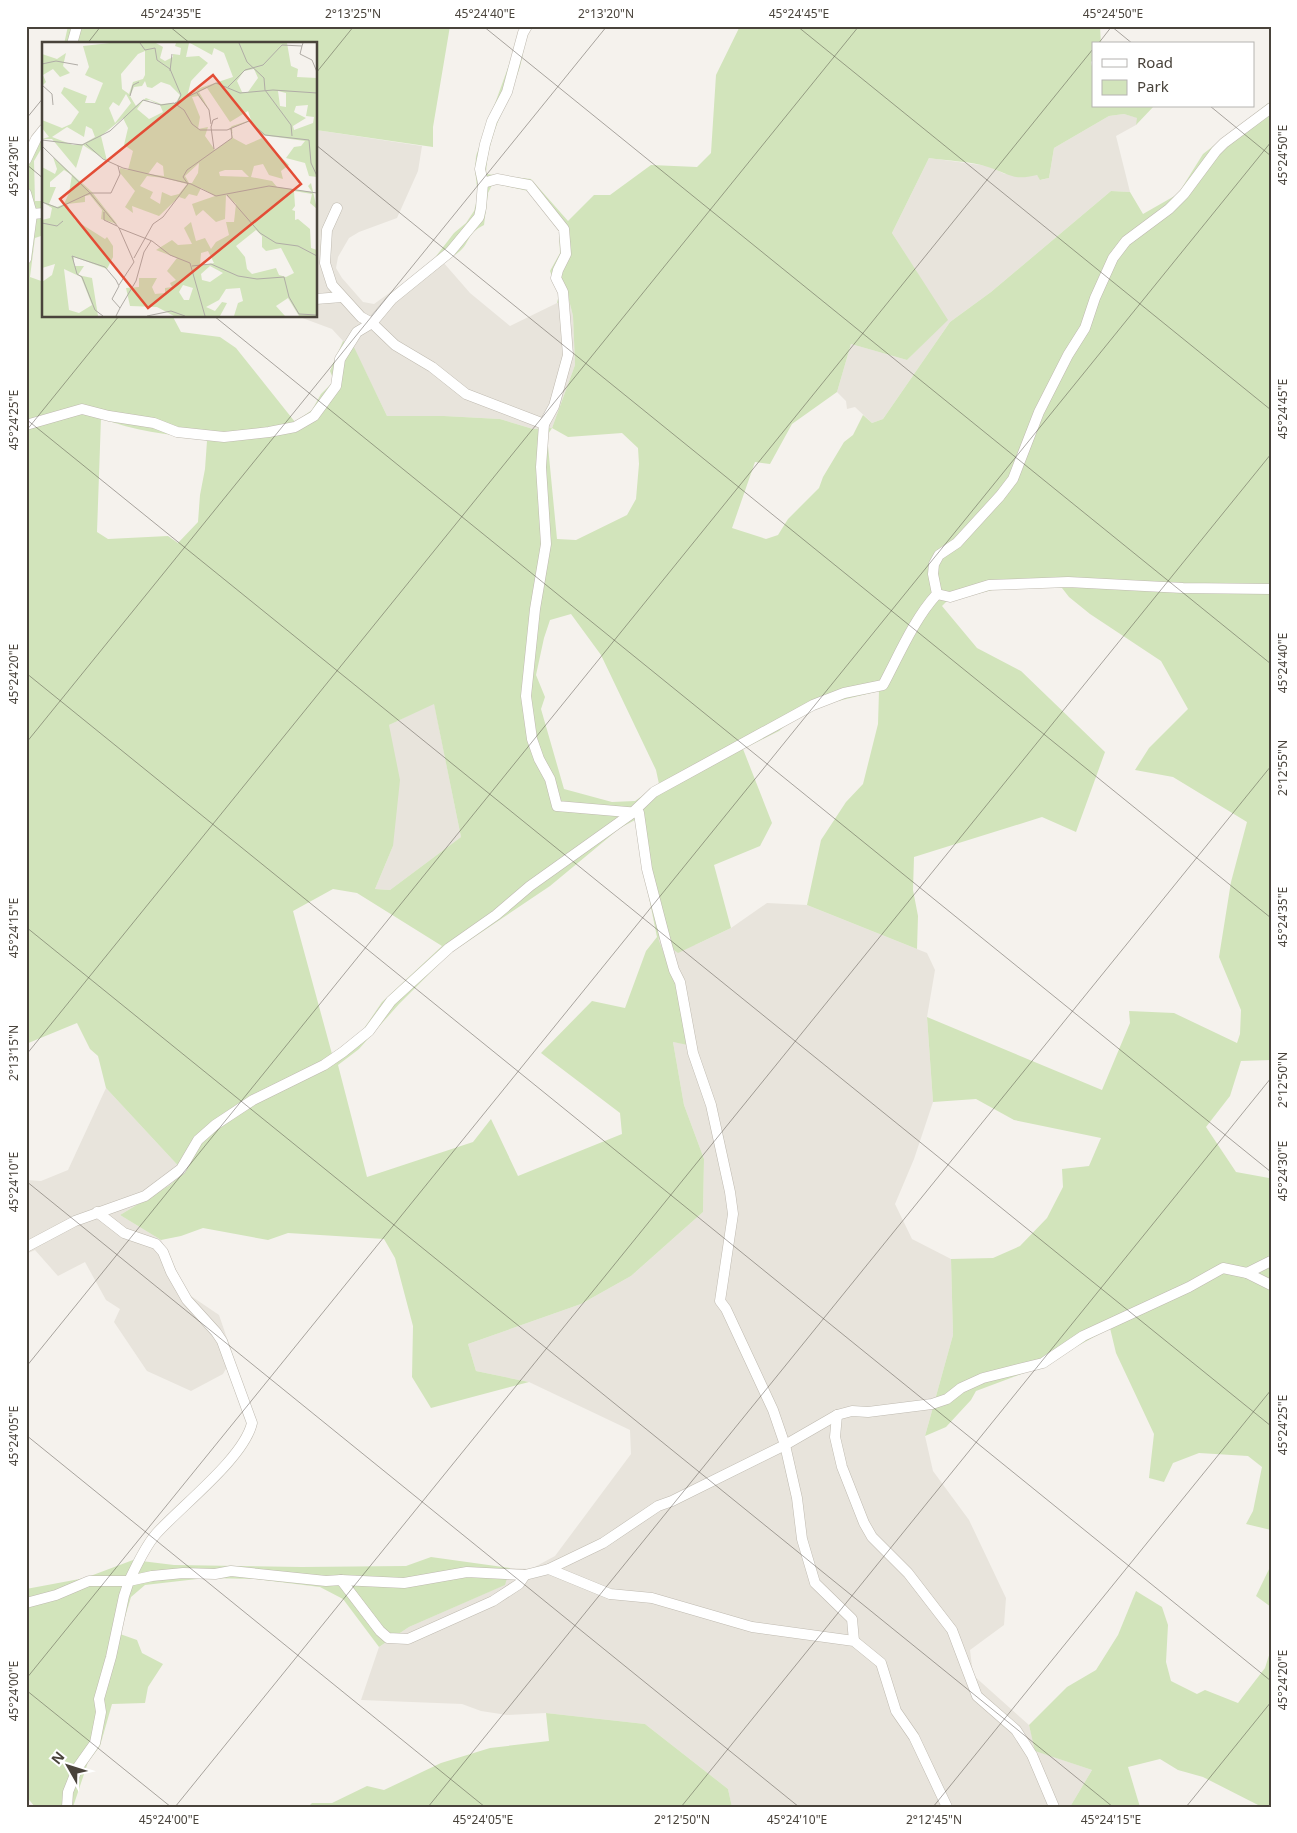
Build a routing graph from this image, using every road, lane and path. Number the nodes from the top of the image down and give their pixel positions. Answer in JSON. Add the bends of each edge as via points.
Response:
{"nodes":[{"id":1,"x":77,"y":26,"type":"edge"},
{"id":2,"x":526,"y":26,"type":"edge"},
{"id":3,"x":73,"y":42,"type":"edge"},
{"id":4,"x":1271,"y":108,"type":"edge"},
{"id":5,"x":42,"y":132,"type":"edge"},
{"id":6,"x":26,"y":160,"type":"edge"},
{"id":7,"x":483,"y":183,"type":"junction"},
{"id":8,"x":26,"y":193,"type":"edge"},
{"id":9,"x":337,"y":208,"type":"dead end"},
{"id":10,"x":42,"y":213,"type":"edge"},
{"id":11,"x":32,"y":214,"type":"junction"},
{"id":12,"x":26,"y":259,"type":"edge"},
{"id":13,"x":342,"y":297,"type":"junction"},
{"id":14,"x":318,"y":299,"type":"edge"},
{"id":15,"x":372,"y":324,"type":"junction"},
{"id":16,"x":544,"y":424,"type":"junction"},
{"id":17,"x":26,"y":425,"type":"edge"},
{"id":18,"x":1271,"y":589,"type":"edge"},
{"id":19,"x":937,"y":594,"type":"junction"},
{"id":20,"x":631,"y":814,"type":"junction"},
{"id":21,"x":97,"y":1212,"type":"junction"},
{"id":22,"x":26,"y":1247,"type":"edge"},
{"id":23,"x":1271,"y":1261,"type":"edge"},
{"id":24,"x":1247,"y":1273,"type":"junction"},
{"id":25,"x":1271,"y":1285,"type":"edge"},
{"id":26,"x":837,"y":1415,"type":"junction"},
{"id":27,"x":785,"y":1445,"type":"junction"},
{"id":28,"x":549,"y":1569,"type":"junction"},
{"id":29,"x":525,"y":1575,"type":"junction"},
{"id":30,"x":341,"y":1580,"type":"junction"},
{"id":31,"x":129,"y":1581,"type":"junction"},
{"id":32,"x":26,"y":1602,"type":"edge"},
{"id":33,"x":854,"y":1641,"type":"junction"},
{"id":34,"x":67,"y":1807,"type":"edge"},
{"id":35,"x":947,"y":1807,"type":"edge"},
{"id":36,"x":1054,"y":1807,"type":"edge"}],
"edges":[{"from":1,"to":3,"type":"street"},
{"from":2,"to":7,"type":"street","via":[[507,92],[492,120],[485,144],[480,169]]},
{"from":4,"to":19,"type":"street","via":[[1224,143],[1184,194],[1126,241],[1113,258],[1085,328],[1039,412],[1013,479],[957,543],[939,555],[934,564]]},
{"from":5,"to":6,"type":"street"},
{"from":7,"to":15,"type":"street","via":[[479,216],[450,252],[392,299]]},
{"from":7,"to":16,"type":"street","via":[[497,179],[529,185],[564,229],[566,254],[556,278],[563,292],[568,355],[554,406]]},
{"from":8,"to":11,"type":"street"},
{"from":9,"to":13,"type":"street","via":[[327,230],[325,263],[332,285]]},
{"from":10,"to":11,"type":"street"},
{"from":11,"to":12,"type":"street"},
{"from":13,"to":14,"type":"street"},
{"from":13,"to":15,"type":"street"},
{"from":15,"to":16,"type":"street","via":[[395,346],[466,394]]},
{"from":15,"to":17,"type":"street","via":[[357,332],[340,359],[336,386],[314,416],[295,427],[224,437],[178,432],[154,423],[82,408]]},
{"from":16,"to":20,"type":"street","via":[[541,467],[546,544],[526,696],[532,739],[550,779],[557,806]]},
{"from":18,"to":19,"type":"street","via":[[1068,582],[989,585],[950,597]]},
{"from":19,"to":20,"type":"street","via":[[883,685],[844,693],[813,705],[654,792]]},
{"from":20,"to":21,"type":"street","via":[[449,948],[391,1001],[369,1031],[343,1052],[224,1118],[198,1140],[181,1169],[145,1196]]},
{"from":20,"to":27,"type":"street","via":[[639,813],[646,868],[680,982],[693,1054],[711,1105],[730,1192],[733,1214],[720,1301],[769,1402]]},
{"from":21,"to":22,"type":"street"},
{"from":21,"to":31,"type":"street","via":[[124,1233],[156,1244],[163,1252],[187,1300],[222,1341],[252,1423],[249,1434],[237,1451],[155,1535]]},
{"from":23,"to":24,"type":"street"},
{"from":24,"to":25,"type":"street"},
{"from":24,"to":26,"type":"street","via":[[1223,1268],[1083,1336],[1043,1363],[984,1378],[961,1388],[947,1399],[932,1404]]},
{"from":26,"to":27,"type":"street"},
{"from":26,"to":36,"type":"street","via":[[835,1437],[842,1467],[864,1523],[872,1537],[908,1573],[952,1630],[978,1696],[1016,1730],[1032,1755]]},
{"from":27,"to":28,"type":"street","via":[[658,1506],[603,1543]]},
{"from":27,"to":33,"type":"street","via":[[802,1539],[815,1583],[852,1619]]},
{"from":28,"to":29,"type":"street"},
{"from":28,"to":33,"type":"street","via":[[610,1594],[652,1598],[752,1627]]},
{"from":29,"to":30,"type":"street","via":[[467,1572],[404,1583]]},
{"from":29,"to":30,"type":"street","via":[[519,1584],[494,1602],[408,1639],[388,1638],[380,1632]]},
{"from":30,"to":31,"type":"street","via":[[231,1571],[152,1576]]},
{"from":31,"to":32,"type":"street","via":[[89,1582]]},
{"from":31,"to":34,"type":"street","via":[[99,1699],[101,1712],[95,1743],[78,1767],[68,1792]]},
{"from":33,"to":35,"type":"street","via":[[881,1663],[896,1712],[914,1737]]}]}
